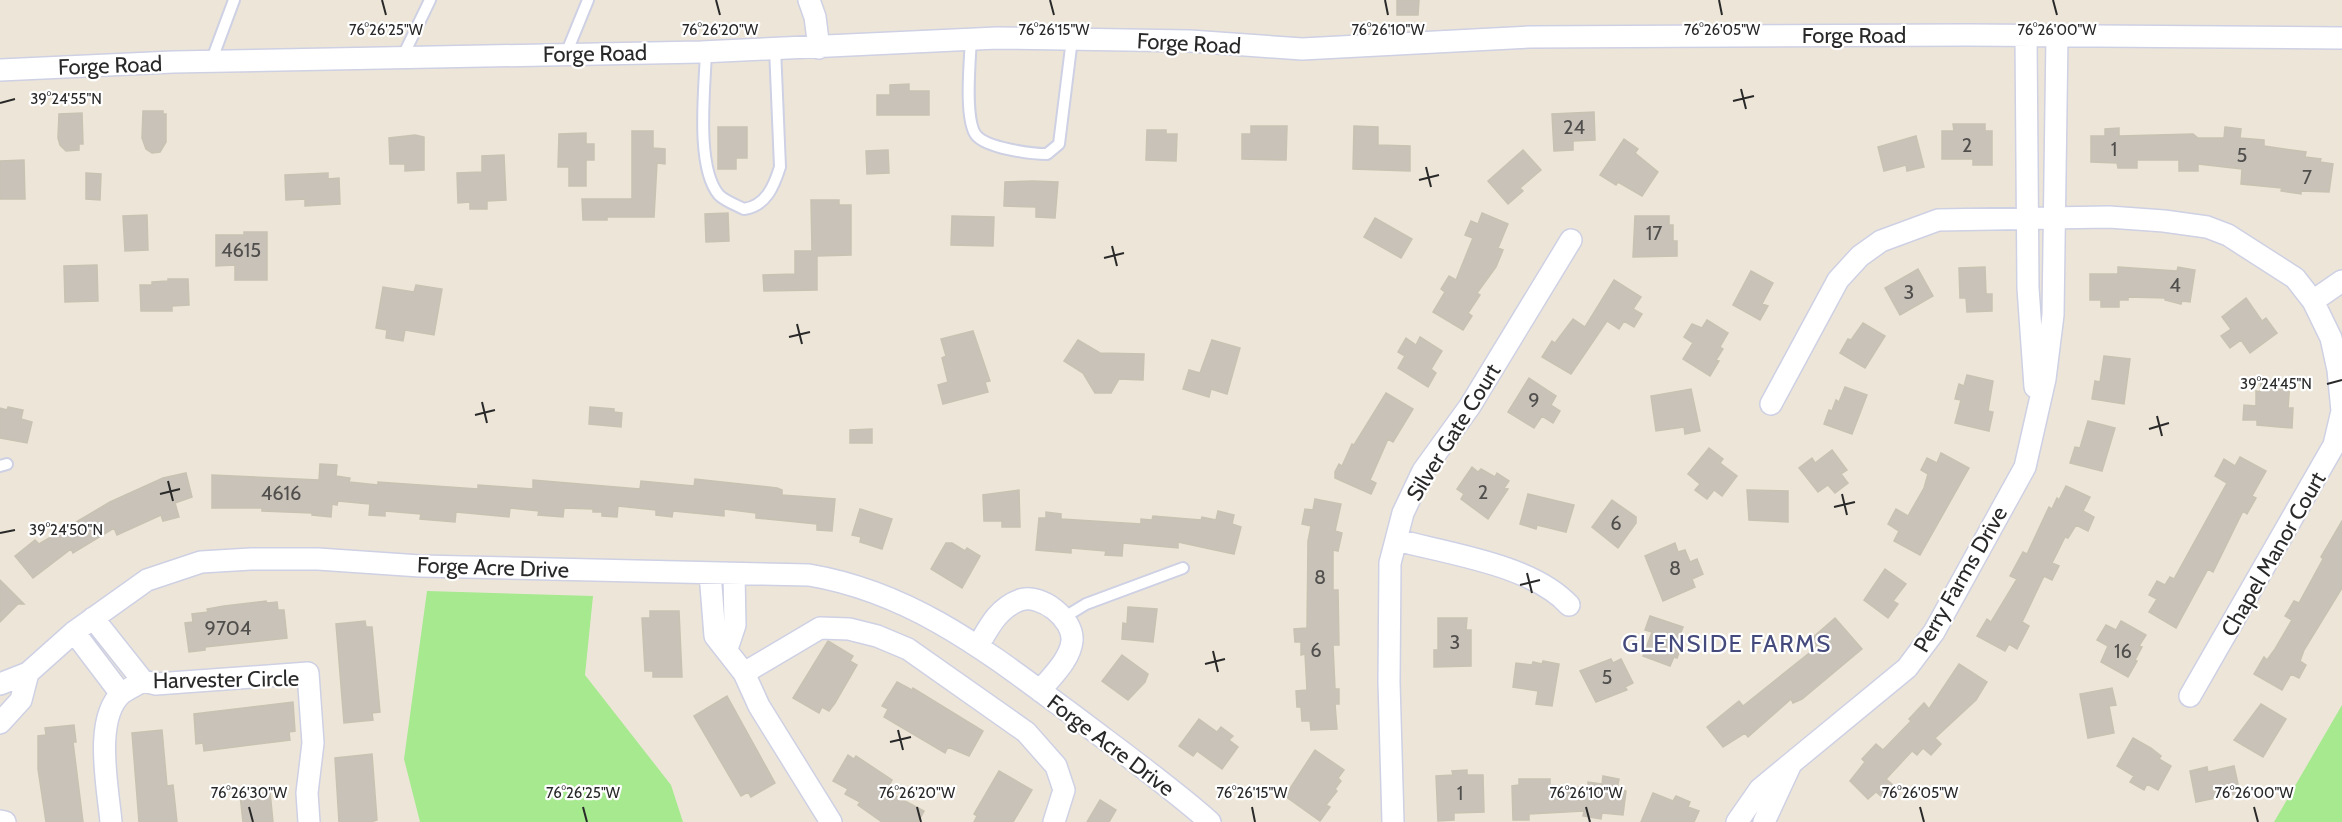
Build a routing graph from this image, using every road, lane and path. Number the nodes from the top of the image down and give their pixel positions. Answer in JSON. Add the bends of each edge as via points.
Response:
{"nodes":[{"id":1,"x":234,"y":0,"type":"edge"},
{"id":2,"x":430,"y":0,"type":"edge"},
{"id":3,"x":588,"y":0,"type":"edge"},
{"id":4,"x":810,"y":0,"type":"edge"},
{"id":5,"x":2026,"y":36,"type":"junction"},
{"id":6,"x":2057,"y":36,"type":"junction"},
{"id":7,"x":2342,"y":38,"type":"edge"},
{"id":8,"x":970,"y":39,"type":"junction"},
{"id":9,"x":1072,"y":39,"type":"junction"},
{"id":10,"x":775,"y":48,"type":"junction"},
{"id":11,"x":819,"y":48,"type":"junction"},
{"id":12,"x":706,"y":51,"type":"junction"},
{"id":13,"x":566,"y":54,"type":"junction"},
{"id":14,"x":402,"y":58,"type":"junction"},
{"id":15,"x":211,"y":62,"type":"junction"},
{"id":16,"x":0,"y":70,"type":"edge"},
{"id":17,"x":2053,"y":217,"type":"junction"},
{"id":18,"x":2029,"y":218,"type":"junction"},
{"id":19,"x":1571,"y":240,"type":"dead end"},
{"id":20,"x":2342,"y":281,"type":"edge"},
{"id":21,"x":2313,"y":301,"type":"junction"},
{"id":22,"x":1771,"y":404,"type":"dead end"},
{"id":23,"x":2036,"y":420,"type":"junction"},
{"id":24,"x":1397,"y":540,"type":"junction"},
{"id":25,"x":1183,"y":568,"type":"dead end"},
{"id":26,"x":710,"y":573,"type":"junction"},
{"id":27,"x":734,"y":574,"type":"junction"},
{"id":28,"x":1569,"y":605,"type":"dead end"},
{"id":29,"x":93,"y":618,"type":"junction"},
{"id":30,"x":1063,"y":618,"type":"junction"},
{"id":31,"x":74,"y":632,"type":"junction"},
{"id":32,"x":978,"y":646,"type":"junction"},
{"id":33,"x":727,"y":649,"type":"junction"},
{"id":34,"x":28,"y":673,"type":"junction"},
{"id":35,"x":744,"y":673,"type":"junction"},
{"id":36,"x":143,"y":681,"type":"junction"},
{"id":37,"x":0,"y":684,"type":"edge"},
{"id":38,"x":1040,"y":691,"type":"junction"},
{"id":39,"x":121,"y":694,"type":"junction"},
{"id":40,"x":2190,"y":696,"type":"dead end"},
{"id":41,"x":0,"y":723,"type":"edge"},
{"id":42,"x":1792,"y":760,"type":"junction"},
{"id":43,"x":0,"y":821,"type":"edge"},
{"id":44,"x":5,"y":822,"type":"edge"},
{"id":45,"x":111,"y":822,"type":"edge"},
{"id":46,"x":309,"y":822,"type":"edge"},
{"id":47,"x":831,"y":822,"type":"edge"},
{"id":48,"x":1054,"y":822,"type":"edge"},
{"id":49,"x":1210,"y":822,"type":"edge"},
{"id":50,"x":1394,"y":822,"type":"edge"},
{"id":51,"x":1737,"y":822,"type":"edge"},
{"id":52,"x":1764,"y":822,"type":"edge"}],
"edges":[{"from":1,"to":15,"type":"lane"},
{"from":2,"to":14,"type":"lane"},
{"from":3,"to":13,"type":"lane"},
{"from":4,"to":11,"type":"street"},
{"from":5,"to":6,"type":"street","name":"Forge Road"},
{"from":5,"to":9,"type":"street","name":"Forge Road","via":[[1529,38],[1302,49],[1190,41]]},
{"from":5,"to":18,"type":"street","name":"Perry Farms Drive"},
{"from":6,"to":7,"type":"street","name":"Forge Road"},
{"from":6,"to":17,"type":"street","name":"Perry Farms Drive"},
{"from":8,"to":9,"type":"street","name":"Forge Road"},
{"from":8,"to":9,"type":"lane","via":[[970,113],[975,135],[1002,147],[1047,154],[1059,144]]},
{"from":8,"to":11,"type":"street","name":"Forge Road"},
{"from":10,"to":11,"type":"street","name":"Forge Road"},
{"from":10,"to":12,"type":"street","name":"Forge Road"},
{"from":10,"to":12,"type":"lane","via":[[780,167],[774,185],[760,204],[744,209],[720,195],[710,177],[705,143]]},
{"from":12,"to":13,"type":"street","name":"Forge Road"},
{"from":13,"to":14,"type":"street","name":"Forge Road"},
{"from":14,"to":15,"type":"street","name":"Forge Road"},
{"from":15,"to":16,"type":"street","name":"Forge Road"},
{"from":17,"to":18,"type":"street","name":"Chapel Manor Court"},
{"from":17,"to":21,"type":"street","name":"Chapel Manor Court","via":[[2109,217],[2207,227],[2228,235],[2295,278]]},
{"from":17,"to":23,"type":"street","name":"Perry Farms Drive","via":[[2053,315]]},
{"from":18,"to":22,"type":"street","name":"Chapel Manor Court","via":[[1938,220],[1913,227],[1860,256],[1838,280]]},
{"from":18,"to":23,"type":"street","name":"Perry Farms Drive","via":[[2028,288]]},
{"from":19,"to":24,"type":"street","name":"Silver Gate Court","via":[[1470,406],[1424,471],[1403,513]]},
{"from":20,"to":21,"type":"street"},
{"from":21,"to":40,"type":"street","name":"Chapel Manor Court","via":[[2331,338],[2338,370],[2342,411],[2334,445]]},
{"from":23,"to":42,"type":"street","name":"Perry Farms Drive","via":[[2025,467],[1934,632],[1907,668]]},
{"from":24,"to":28,"type":"street","via":[[1529,576],[1554,590]]},
{"from":24,"to":50,"type":"street","name":"Silver Gate Court","via":[[1390,563],[1389,614]]},
{"from":25,"to":30,"type":"lane","via":[[1086,604]]},
{"from":26,"to":27,"type":"street","name":"Forge Acre Drive"},
{"from":26,"to":29,"type":"street","name":"Forge Acre Drive","via":[[420,566],[318,559],[211,561],[147,580]]},
{"from":26,"to":33,"type":"street","via":[[715,636]]},
{"from":27,"to":32,"type":"street","name":"Forge Acre Drive","via":[[810,575],[867,588],[932,618]]},
{"from":27,"to":33,"type":"street","via":[[735,625]]},
{"from":29,"to":31,"type":"street","name":"Forge Acre Drive"},
{"from":29,"to":36,"type":"street","name":"Harvester Circle"},
{"from":30,"to":32,"type":"street","via":[[1042,603],[1020,600],[996,615]]},
{"from":30,"to":38,"type":"street","name":"Forge Acre Drive","via":[[1072,643]]},
{"from":31,"to":34,"type":"street","name":"Forge Acre Drive"},
{"from":31,"to":39,"type":"street","name":"Harvester Circle"},
{"from":32,"to":38,"type":"street","name":"Forge Acre Drive"},
{"from":33,"to":35,"type":"street"},
{"from":34,"to":37,"type":"street","name":"Forge Acre Drive"},
{"from":34,"to":41,"type":"street","via":[[21,700]]},
{"from":35,"to":47,"type":"street","via":[[759,706]]},
{"from":35,"to":48,"type":"street","via":[[820,628],[849,629],[908,649],[1026,732],[1056,766],[1064,790]]},
{"from":36,"to":39,"type":"street","name":"Harvester Circle"},
{"from":36,"to":46,"type":"street","name":"Harvester Circle","via":[[156,684],[308,673],[313,743],[307,793]]},
{"from":38,"to":49,"type":"street","name":"Forge Acre Drive"},
{"from":39,"to":45,"type":"street","name":"Harvester Circle","via":[[107,717],[105,738]]},
{"from":42,"to":51,"type":"street","name":"Perry Farms Drive","via":[[1760,789]]},
{"from":42,"to":52,"type":"street","name":"Perry Farms Drive"},
{"from":43,"to":44,"type":"street"}]}
